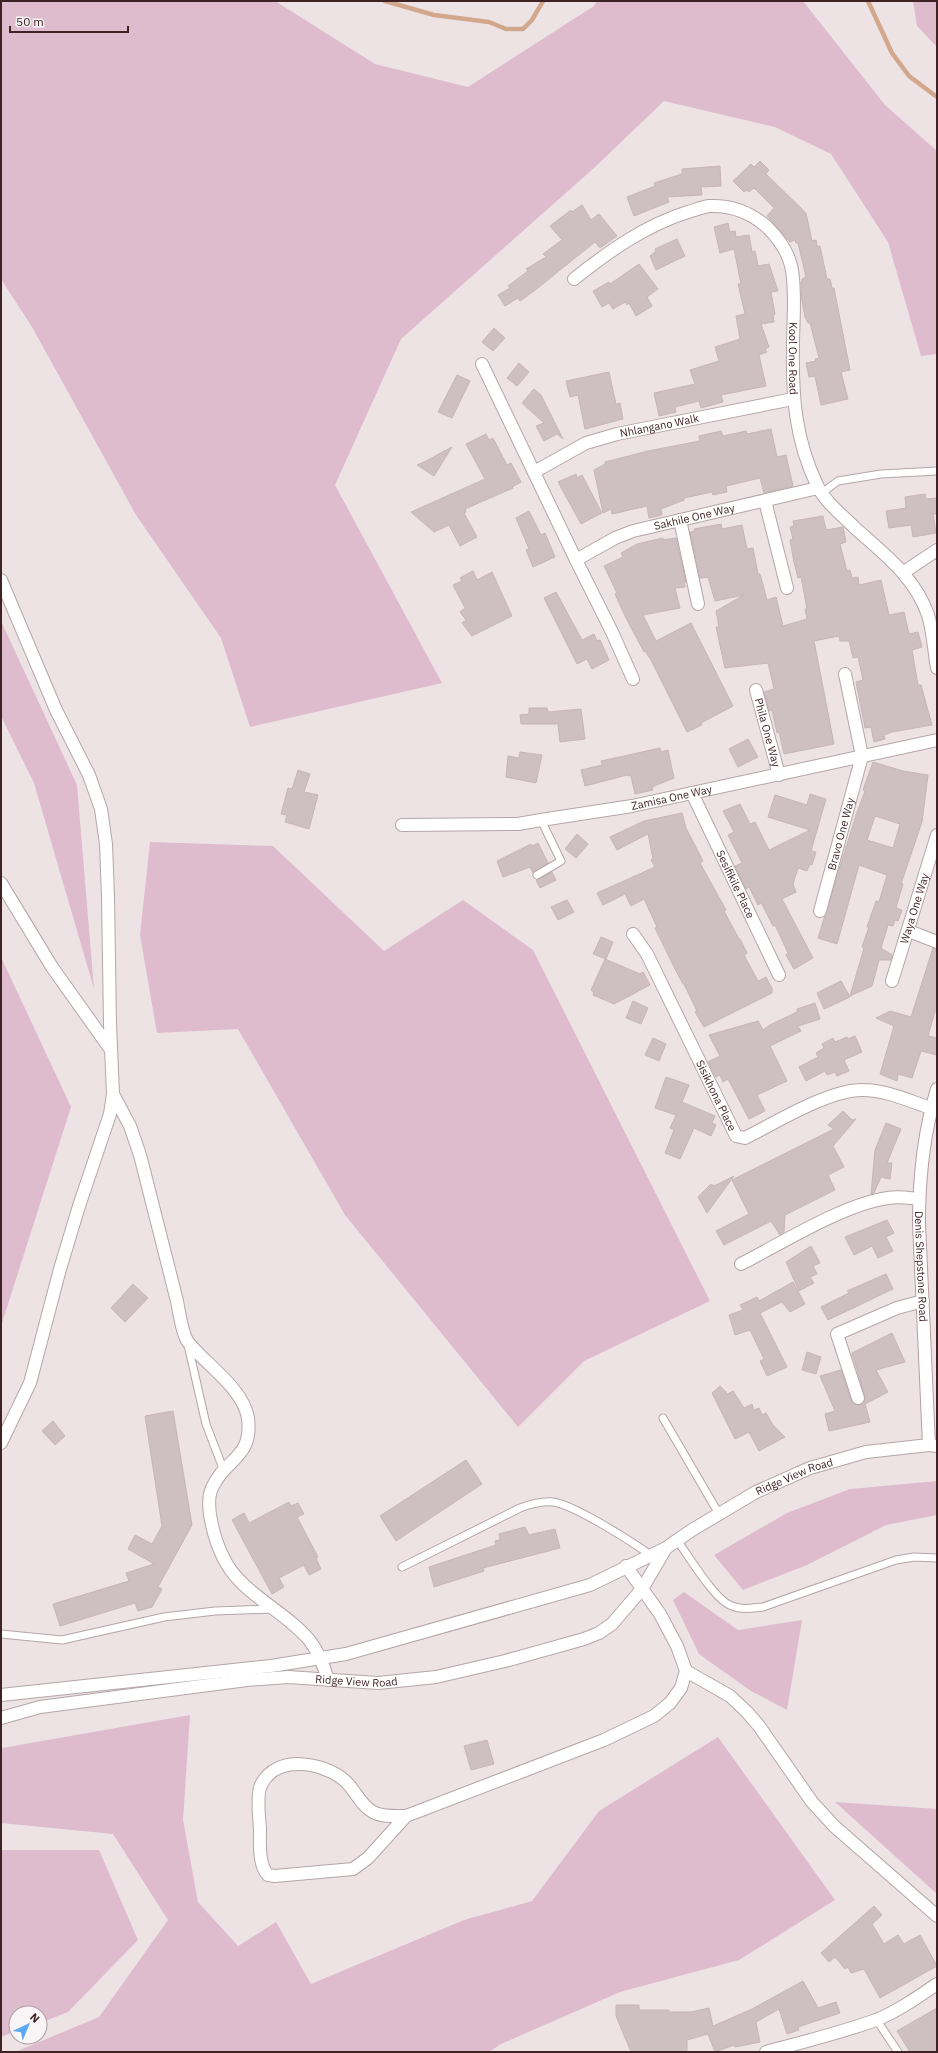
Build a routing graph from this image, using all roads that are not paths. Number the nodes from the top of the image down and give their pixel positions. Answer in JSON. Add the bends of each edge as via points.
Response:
{"nodes":[{"id":1,"x":574,"y":279,"type":"dead end"},
{"id":2,"x":482,"y":364,"type":"dead end"},
{"id":3,"x":793,"y":399,"type":"junction"},
{"id":4,"x":937,"y":471,"type":"edge"},
{"id":5,"x":534,"y":472,"type":"junction"},
{"id":6,"x":820,"y":490,"type":"junction"},
{"id":7,"x":765,"y":501,"type":"junction"},
{"id":8,"x":680,"y":520,"type":"junction"},
{"id":9,"x":937,"y":550,"type":"edge"},
{"id":10,"x":576,"y":560,"type":"junction"},
{"id":11,"x":904,"y":572,"type":"junction"},
{"id":12,"x":1,"y":580,"type":"edge"},
{"id":13,"x":787,"y":588,"type":"dead end"},
{"id":14,"x":698,"y":604,"type":"dead end"},
{"id":15,"x":937,"y":668,"type":"edge"},
{"id":16,"x":845,"y":674,"type":"dead end"},
{"id":17,"x":633,"y":679,"type":"dead end"},
{"id":18,"x":756,"y":690,"type":"dead end"},
{"id":19,"x":937,"y":740,"type":"edge"},
{"id":20,"x":862,"y":756,"type":"junction"},
{"id":21,"x":779,"y":775,"type":"junction"},
{"id":22,"x":692,"y":793,"type":"junction"},
{"id":23,"x":541,"y":820,"type":"junction"},
{"id":24,"x":402,"y":825,"type":"dead end"},
{"id":25,"x":937,"y":835,"type":"edge"},
{"id":26,"x":537,"y":875,"type":"dead end"},
{"id":27,"x":1,"y":883,"type":"edge"},
{"id":28,"x":820,"y":911,"type":"dead end"},
{"id":29,"x":909,"y":931,"type":"junction"},
{"id":30,"x":633,"y":934,"type":"dead end"},
{"id":31,"x":937,"y":942,"type":"edge"},
{"id":32,"x":779,"y":975,"type":"dead end"},
{"id":33,"x":892,"y":981,"type":"dead end"},
{"id":34,"x":111,"y":1051,"type":"junction"},
{"id":35,"x":937,"y":1089,"type":"edge"},
{"id":36,"x":113,"y":1094,"type":"junction"},
{"id":37,"x":931,"y":1108,"type":"junction"},
{"id":38,"x":919,"y":1199,"type":"junction"},
{"id":39,"x":741,"y":1264,"type":"dead end"},
{"id":40,"x":923,"y":1301,"type":"junction"},
{"id":41,"x":187,"y":1341,"type":"junction"},
{"id":42,"x":858,"y":1398,"type":"dead end"},
{"id":43,"x":663,"y":1418,"type":"dead end"},
{"id":44,"x":1,"y":1443,"type":"edge"},
{"id":45,"x":933,"y":1445,"type":"edge"},
{"id":46,"x":224,"y":1471,"type":"junction"},
{"id":47,"x":719,"y":1514,"type":"junction"},
{"id":48,"x":678,"y":1540,"type":"junction"},
{"id":49,"x":654,"y":1558,"type":"junction"},
{"id":50,"x":937,"y":1558,"type":"edge"},
{"id":51,"x":626,"y":1566,"type":"junction"},
{"id":52,"x":402,"y":1567,"type":"dead end"},
{"id":53,"x":642,"y":1589,"type":"junction"},
{"id":54,"x":273,"y":1609,"type":"junction"},
{"id":55,"x":1,"y":1634,"type":"edge"},
{"id":56,"x":321,"y":1657,"type":"junction"},
{"id":57,"x":686,"y":1671,"type":"junction"},
{"id":58,"x":328,"y":1680,"type":"junction"},
{"id":59,"x":1,"y":1695,"type":"edge"},
{"id":60,"x":1,"y":1718,"type":"edge"},
{"id":61,"x":406,"y":1816,"type":"junction"},
{"id":62,"x":937,"y":1916,"type":"edge"},
{"id":63,"x":937,"y":1984,"type":"edge"},
{"id":64,"x":876,"y":2019,"type":"junction"},
{"id":65,"x":766,"y":2052,"type":"edge"},
{"id":66,"x":898,"y":2052,"type":"edge"}],
"edges":[{"from":1,"to":3,"type":"street","name":"Kool One Road","via":[[635,236],[676,216],[708,206],[730,207],[756,216],[782,242],[792,269]]},
{"from":2,"to":5,"type":"street"},
{"from":3,"to":5,"type":"street","name":"Nhlangano Walk","via":[[617,434],[586,443]]},
{"from":3,"to":6,"type":"street","name":"Kool One Road","via":[[807,462]]},
{"from":4,"to":6,"type":"lane","via":[[881,474],[838,481]]},
{"from":5,"to":10,"type":"street"},
{"from":6,"to":7,"type":"street","name":"Sakhile One Way"},
{"from":6,"to":11,"type":"street","name":"Kool One Road"},
{"from":7,"to":8,"type":"street","name":"Sakhile One Way"},
{"from":7,"to":13,"type":"street"},
{"from":8,"to":10,"type":"street","name":"Sakhile One Way","via":[[621,536]]},
{"from":8,"to":14,"type":"street"},
{"from":9,"to":11,"type":"street"},
{"from":10,"to":17,"type":"street"},
{"from":11,"to":15,"type":"street","name":"Kool One Road","via":[[919,594],[928,616]]},
{"from":12,"to":34,"type":"street","via":[[56,710],[89,775],[101,808],[107,874]]},
{"from":16,"to":20,"type":"street"},
{"from":18,"to":21,"type":"street","name":"Phila One Way"},
{"from":19,"to":20,"type":"street","name":"Zamisa One Way"},
{"from":20,"to":21,"type":"street","name":"Zamisa One Way"},
{"from":20,"to":28,"type":"street","name":"Bravo One Way"},
{"from":21,"to":22,"type":"street","name":"Zamisa One Way"},
{"from":22,"to":23,"type":"street","name":"Zamisa One Way","via":[[632,806]]},
{"from":22,"to":32,"type":"street","name":"Sesifikile Place"},
{"from":23,"to":24,"type":"street","name":"Zamisa One Way","via":[[518,824]]},
{"from":23,"to":26,"type":"lane","via":[[561,861]]},
{"from":25,"to":29,"type":"street","name":"Waya One Way"},
{"from":27,"to":34,"type":"street","via":[[52,967]]},
{"from":29,"to":31,"type":"street"},
{"from":29,"to":33,"type":"street","name":"Waya One Way"},
{"from":30,"to":37,"type":"street","name":"Sisikhona Place","via":[[647,954],[736,1136],[745,1138],[811,1105],[838,1094],[862,1089],[888,1094]]},
{"from":34,"to":36,"type":"street"},
{"from":35,"to":37,"type":"street","name":"Denis Shepstone Road"},
{"from":36,"to":41,"type":"street","via":[[130,1126],[140,1155]]},
{"from":36,"to":44,"type":"street","via":[[110,1114],[60,1269],[30,1383]]},
{"from":37,"to":38,"type":"street","name":"Denis Shepstone Road"},
{"from":38,"to":39,"type":"street","via":[[888,1198],[867,1203],[838,1214]]},
{"from":38,"to":40,"type":"street","name":"Denis Shepstone Road"},
{"from":40,"to":42,"type":"street","via":[[897,1308],[837,1334]]},
{"from":40,"to":45,"type":"street","name":"Denis Shepstone Road"},
{"from":41,"to":46,"type":"lane","via":[[206,1424]]},
{"from":41,"to":46,"type":"street","via":[[226,1380],[242,1401],[248,1417],[248,1439],[244,1450]]},
{"from":43,"to":47,"type":"lane"},
{"from":45,"to":47,"type":"street","name":"Ridge View Road","via":[[866,1452],[810,1468],[756,1492]]},
{"from":46,"to":54,"type":"street","via":[[211,1490],[210,1509],[214,1532],[223,1558],[236,1578]]},
{"from":47,"to":48,"type":"street","name":"Ridge View Road"},
{"from":48,"to":49,"type":"street","name":"Ridge View Road"},
{"from":48,"to":50,"type":"lane","via":[[717,1595],[730,1606],[742,1609],[763,1607],[896,1560],[914,1557]]},
{"from":49,"to":51,"type":"street","name":"Ridge View Road"},
{"from":49,"to":52,"type":"lane","via":[[568,1506],[554,1502],[538,1502],[520,1508]]},
{"from":49,"to":53,"type":"street","name":"Ridge View Road"},
{"from":51,"to":53,"type":"street"},
{"from":51,"to":56,"type":"street","name":"Ridge View Road","via":[[590,1585],[346,1654]]},
{"from":53,"to":57,"type":"street","via":[[670,1632]]},
{"from":53,"to":58,"type":"street","name":"Ridge View Road","via":[[612,1624],[600,1633],[584,1639],[436,1677],[378,1683]]},
{"from":54,"to":55,"type":"lane","via":[[215,1611],[164,1617],[62,1640]]},
{"from":54,"to":56,"type":"street","via":[[303,1633]]},
{"from":56,"to":58,"type":"street"},
{"from":56,"to":59,"type":"street","name":"Ridge View Road","via":[[271,1666]]},
{"from":57,"to":61,"type":"street","via":[[681,1688],[670,1703],[654,1716],[604,1740]]},
{"from":57,"to":62,"type":"street","via":[[730,1696],[747,1712],[812,1802],[834,1826]]},
{"from":58,"to":60,"type":"street","name":"Ridge View Road","via":[[288,1677],[247,1680],[40,1707]]},
{"from":61,"to":61,"type":"street","via":[[368,1858],[352,1869],[275,1876],[268,1875],[263,1867],[260,1786],[265,1778],[277,1769],[290,1764],[317,1766],[334,1773],[344,1780],[374,1813]]},
{"from":63,"to":64,"type":"street","via":[[909,2003]]},
{"from":64,"to":65,"type":"street"},
{"from":64,"to":66,"type":"lane"}]}
